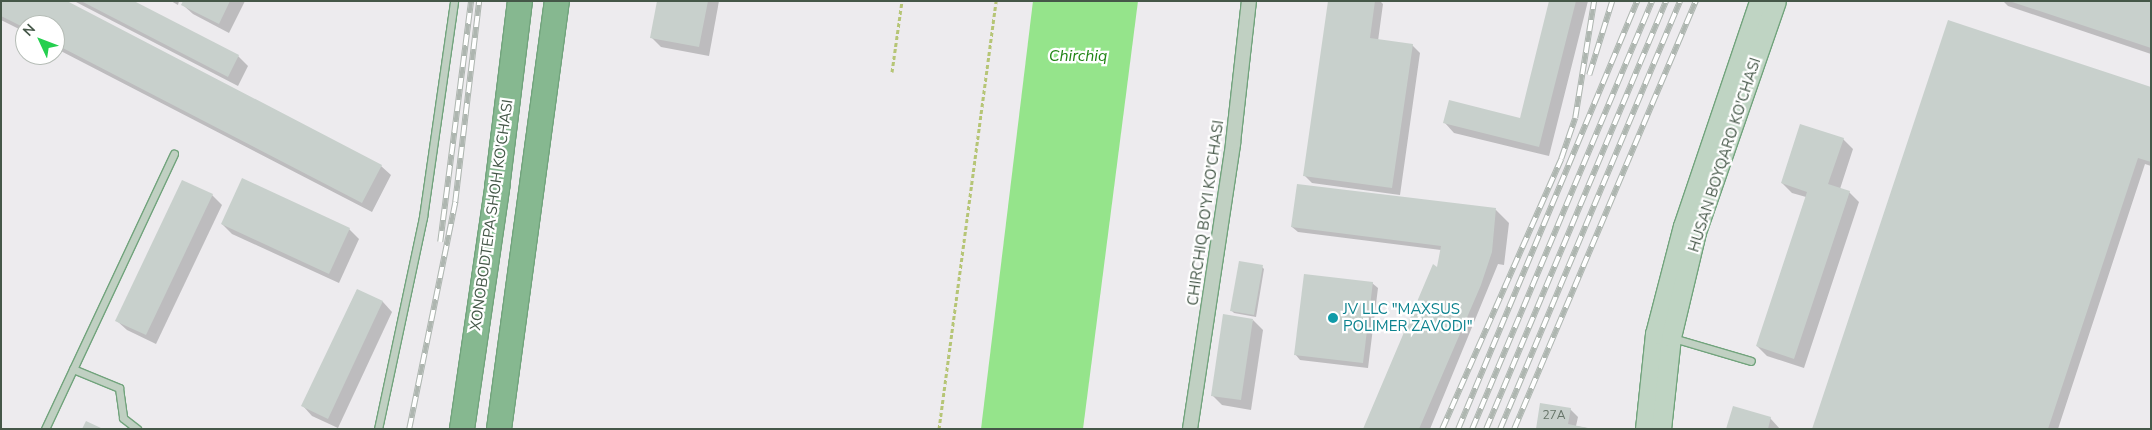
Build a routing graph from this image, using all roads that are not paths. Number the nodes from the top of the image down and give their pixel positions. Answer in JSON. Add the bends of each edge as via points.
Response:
{"nodes":[{"id":1,"x":454,"y":1,"type":"edge"},
{"id":2,"x":520,"y":1,"type":"edge"},
{"id":3,"x":557,"y":1,"type":"edge"},
{"id":4,"x":1249,"y":1,"type":"edge"},
{"id":5,"x":1759,"y":1,"type":"edge"},
{"id":6,"x":1776,"y":1,"type":"edge"},
{"id":7,"x":174,"y":154,"type":"dead end"},
{"id":8,"x":1663,"y":336,"type":"junction"},
{"id":9,"x":1751,"y":361,"type":"dead end"},
{"id":10,"x":73,"y":369,"type":"junction"},
{"id":11,"x":45,"y":429,"type":"edge"},
{"id":12,"x":137,"y":429,"type":"edge"},
{"id":13,"x":378,"y":429,"type":"edge"},
{"id":14,"x":462,"y":429,"type":"edge"},
{"id":15,"x":499,"y":429,"type":"edge"},
{"id":16,"x":1190,"y":429,"type":"edge"},
{"id":17,"x":1644,"y":429,"type":"edge"},
{"id":18,"x":1661,"y":429,"type":"edge"}],
"edges":[{"from":1,"to":13,"type":"lane","via":[[424,217]]},
{"from":2,"to":14,"type":"highway","name":"XONOBODTEPA SHOH KO'CHASI"},
{"from":3,"to":15,"type":"highway"},
{"from":4,"to":16,"type":"street","name":"CHIRCHIQ BO'YI KO'CHASI","via":[[1233,143]]},
{"from":5,"to":8,"type":"main road","name":"HUSAN BOYQARO KO'CHASI","via":[[1683,226]]},
{"from":6,"to":8,"type":"main road","name":"HUSAN BOYQARO KO'CHASI"},
{"from":7,"to":10,"type":"lane"},
{"from":8,"to":9,"type":"lane"},
{"from":8,"to":17,"type":"main road","name":"HUSAN BOYQARO KO'CHASI"},
{"from":8,"to":18,"type":"main road","name":"HUSAN BOYQARO KO'CHASI"},
{"from":10,"to":11,"type":"lane"},
{"from":10,"to":12,"type":"lane","via":[[119,388],[124,418]]}]}
